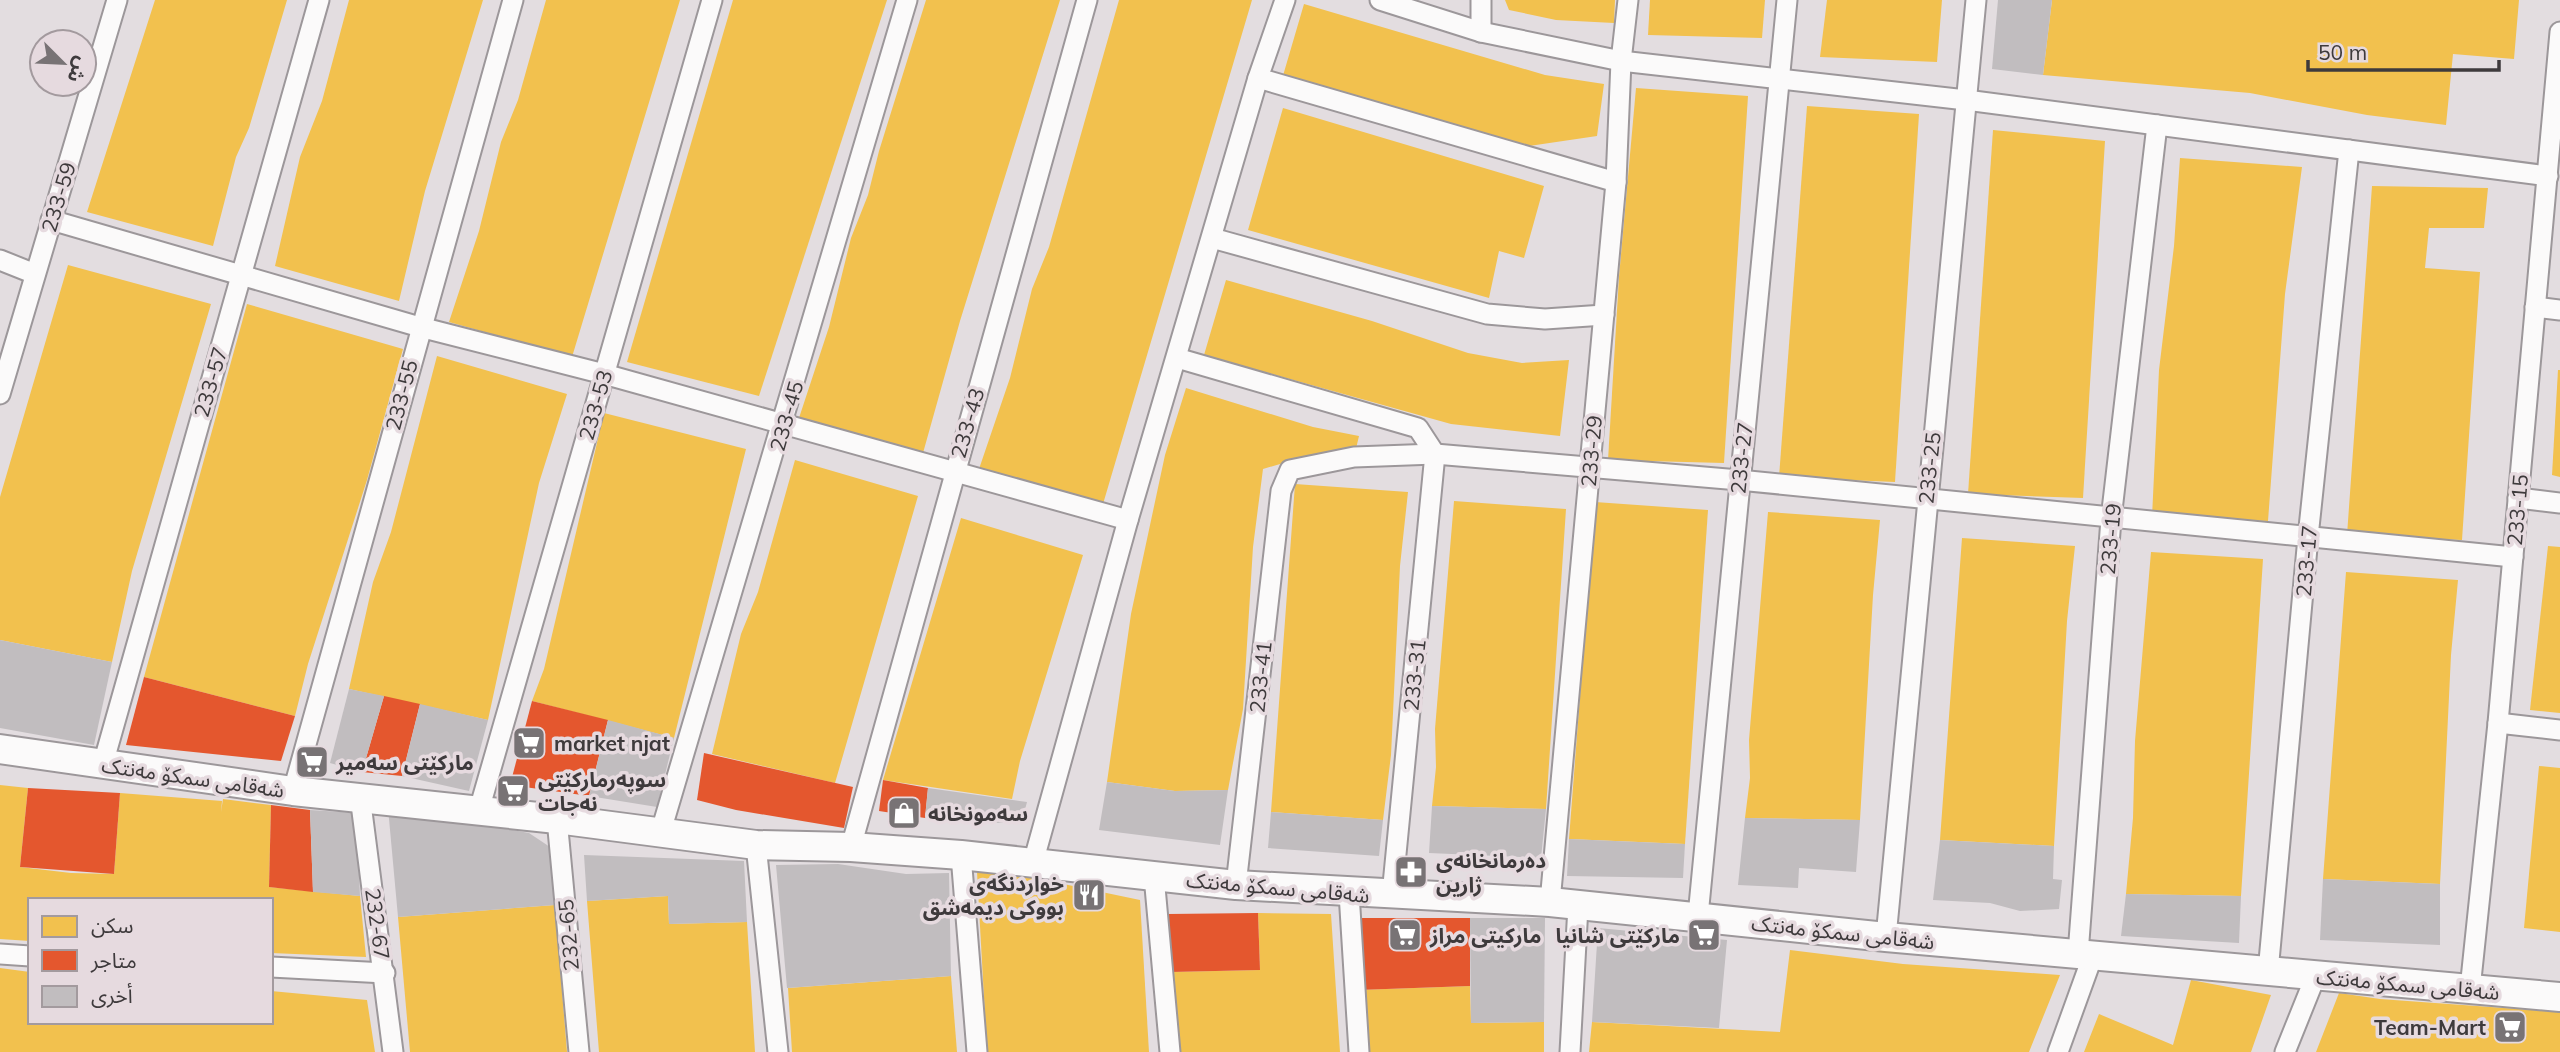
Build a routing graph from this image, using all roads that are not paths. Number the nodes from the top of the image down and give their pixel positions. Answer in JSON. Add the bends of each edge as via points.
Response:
{"nodes":[{"id":1,"x":117,"y":0,"type":"edge"},
{"id":2,"x":319,"y":0,"type":"edge"},
{"id":3,"x":513,"y":0,"type":"edge"},
{"id":4,"x":712,"y":0,"type":"edge"},
{"id":5,"x":907,"y":0,"type":"edge"},
{"id":6,"x":1087,"y":0,"type":"edge"},
{"id":7,"x":1285,"y":0,"type":"edge"},
{"id":8,"x":1380,"y":0,"type":"edge"},
{"id":9,"x":1480,"y":0,"type":"edge"},
{"id":10,"x":1628,"y":0,"type":"edge"},
{"id":11,"x":1787,"y":0,"type":"edge"},
{"id":12,"x":1976,"y":0,"type":"edge"},
{"id":13,"x":1481,"y":32,"type":"junction"},
{"id":14,"x":2560,"y":32,"type":"edge"},
{"id":15,"x":1621,"y":61,"type":"junction"},
{"id":16,"x":1258,"y":78,"type":"junction"},
{"id":17,"x":1779,"y":79,"type":"junction"},
{"id":18,"x":1966,"y":100,"type":"junction"},
{"id":19,"x":2157,"y":125,"type":"junction"},
{"id":20,"x":2349,"y":150,"type":"junction"},
{"id":21,"x":2548,"y":176,"type":"junction"},
{"id":22,"x":1616,"y":182,"type":"junction"},
{"id":23,"x":51,"y":220,"type":"junction"},
{"id":24,"x":1212,"y":238,"type":"junction"},
{"id":25,"x":0,"y":260,"type":"edge"},
{"id":26,"x":240,"y":273,"type":"junction"},
{"id":27,"x":35,"y":274,"type":"junction"},
{"id":28,"x":2535,"y":307,"type":"junction"},
{"id":29,"x":2560,"y":310,"type":"edge"},
{"id":30,"x":1604,"y":315,"type":"junction"},
{"id":31,"x":420,"y":327,"type":"junction"},
{"id":32,"x":1177,"y":358,"type":"junction"},
{"id":33,"x":604,"y":374,"type":"junction"},
{"id":34,"x":0,"y":394,"type":"edge"},
{"id":35,"x":783,"y":424,"type":"junction"},
{"id":36,"x":1435,"y":454,"type":"junction"},
{"id":37,"x":1590,"y":469,"type":"junction"},
{"id":38,"x":953,"y":471,"type":"junction"},
{"id":39,"x":1739,"y":480,"type":"junction"},
{"id":40,"x":2518,"y":498,"type":"junction"},
{"id":41,"x":1926,"y":501,"type":"junction"},
{"id":42,"x":2560,"y":503,"type":"edge"},
{"id":43,"x":2111,"y":519,"type":"junction"},
{"id":44,"x":1128,"y":520,"type":"junction"},
{"id":45,"x":2308,"y":537,"type":"junction"},
{"id":46,"x":2512,"y":557,"type":"junction"},
{"id":47,"x":2498,"y":723,"type":"junction"},
{"id":48,"x":2560,"y":730,"type":"edge"},
{"id":49,"x":0,"y":749,"type":"edge"},
{"id":50,"x":103,"y":764,"type":"junction"},
{"id":51,"x":293,"y":791,"type":"junction"},
{"id":52,"x":360,"y":796,"type":"junction"},
{"id":53,"x":479,"y":810,"type":"junction"},
{"id":54,"x":557,"y":819,"type":"junction"},
{"id":55,"x":661,"y":831,"type":"junction"},
{"id":56,"x":756,"y":845,"type":"junction"},
{"id":57,"x":851,"y":847,"type":"junction"},
{"id":58,"x":961,"y":855,"type":"junction"},
{"id":59,"x":1033,"y":863,"type":"junction"},
{"id":60,"x":1154,"y":876,"type":"junction"},
{"id":61,"x":1236,"y":886,"type":"junction"},
{"id":62,"x":1349,"y":893,"type":"junction"},
{"id":63,"x":1392,"y":895,"type":"junction"},
{"id":64,"x":1550,"y":902,"type":"junction"},
{"id":65,"x":1578,"y":906,"type":"junction"},
{"id":66,"x":1698,"y":916,"type":"junction"},
{"id":67,"x":1886,"y":937,"type":"junction"},
{"id":68,"x":0,"y":954,"type":"edge"},
{"id":69,"x":2085,"y":954,"type":"junction"},
{"id":70,"x":28,"y":956,"type":"edge"},
{"id":71,"x":273,"y":967,"type":"edge"},
{"id":72,"x":2268,"y":972,"type":"junction"},
{"id":73,"x":385,"y":973,"type":"junction"},
{"id":74,"x":2316,"y":975,"type":"junction"},
{"id":75,"x":2470,"y":989,"type":"junction"},
{"id":76,"x":2560,"y":997,"type":"edge"},
{"id":77,"x":394,"y":1052,"type":"edge"},
{"id":78,"x":579,"y":1052,"type":"edge"},
{"id":79,"x":778,"y":1052,"type":"edge"},
{"id":80,"x":977,"y":1052,"type":"edge"},
{"id":81,"x":1170,"y":1052,"type":"edge"},
{"id":82,"x":1359,"y":1052,"type":"edge"},
{"id":83,"x":1570,"y":1052,"type":"edge"},
{"id":84,"x":2058,"y":1052,"type":"edge"},
{"id":85,"x":2285,"y":1052,"type":"edge"}],
"edges":[{"from":1,"to":23,"type":"street","name":"233-59"},
{"from":2,"to":26,"type":"street","name":"233-57"},
{"from":3,"to":31,"type":"street","name":"233-55"},
{"from":4,"to":33,"type":"street","name":"233-53"},
{"from":5,"to":35,"type":"street","name":"233-45"},
{"from":6,"to":38,"type":"street","name":"233-43"},
{"from":7,"to":16,"type":"street"},
{"from":8,"to":13,"type":"street"},
{"from":9,"to":13,"type":"street"},
{"from":10,"to":15,"type":"street","name":"233-29"},
{"from":11,"to":17,"type":"street","name":"233-27"},
{"from":12,"to":18,"type":"street","name":"233-25"},
{"from":13,"to":15,"type":"street"},
{"from":14,"to":21,"type":"street","name":"233-15"},
{"from":15,"to":17,"type":"street"},
{"from":15,"to":22,"type":"street","name":"233-29"},
{"from":16,"to":22,"type":"street"},
{"from":16,"to":24,"type":"street"},
{"from":17,"to":18,"type":"street"},
{"from":17,"to":39,"type":"street","name":"233-27"},
{"from":18,"to":19,"type":"street"},
{"from":18,"to":41,"type":"street","name":"233-25"},
{"from":19,"to":20,"type":"street"},
{"from":19,"to":43,"type":"street","name":"233-19"},
{"from":20,"to":21,"type":"street"},
{"from":20,"to":45,"type":"street","name":"233-17"},
{"from":21,"to":28,"type":"street","name":"233-15"},
{"from":22,"to":30,"type":"street","name":"233-29"},
{"from":23,"to":26,"type":"street"},
{"from":23,"to":27,"type":"street","name":"233-59"},
{"from":24,"to":30,"type":"street","via":[[1487,314],[1545,320]]},
{"from":24,"to":32,"type":"street"},
{"from":25,"to":27,"type":"street"},
{"from":26,"to":31,"type":"street"},
{"from":26,"to":50,"type":"street","name":"233-57"},
{"from":27,"to":34,"type":"street","name":"233-59"},
{"from":28,"to":29,"type":"street"},
{"from":28,"to":40,"type":"street","name":"233-15"},
{"from":30,"to":37,"type":"street","name":"233-29"},
{"from":31,"to":33,"type":"street"},
{"from":31,"to":51,"type":"street","name":"233-55"},
{"from":32,"to":36,"type":"street","via":[[1418,428]]},
{"from":32,"to":44,"type":"street"},
{"from":33,"to":35,"type":"street"},
{"from":33,"to":53,"type":"street","name":"233-53"},
{"from":35,"to":38,"type":"street"},
{"from":35,"to":55,"type":"street","name":"233-45"},
{"from":36,"to":37,"type":"street"},
{"from":36,"to":61,"type":"street","name":"233-41","via":[[1354,457],[1290,470],[1280,491]]},
{"from":36,"to":63,"type":"street","name":"233-31"},
{"from":37,"to":39,"type":"street"},
{"from":37,"to":64,"type":"street","name":"233-29"},
{"from":38,"to":44,"type":"street"},
{"from":38,"to":57,"type":"street","name":"233-43"},
{"from":39,"to":41,"type":"street"},
{"from":39,"to":66,"type":"street","name":"233-27"},
{"from":40,"to":42,"type":"street"},
{"from":40,"to":46,"type":"street","name":"233-15"},
{"from":41,"to":43,"type":"street"},
{"from":41,"to":67,"type":"street","name":"233-25"},
{"from":43,"to":45,"type":"street"},
{"from":43,"to":69,"type":"street","name":"233-19"},
{"from":44,"to":59,"type":"street"},
{"from":45,"to":46,"type":"street"},
{"from":45,"to":72,"type":"street","name":"233-17"},
{"from":46,"to":47,"type":"street","name":"233-15"},
{"from":47,"to":48,"type":"street"},
{"from":47,"to":75,"type":"street","name":"233-15"},
{"from":49,"to":50,"type":"main road","name":"شەقامی سمکۆ مەنتک"},
{"from":50,"to":51,"type":"main road","name":"شەقامی سمکۆ مەنتک"},
{"from":51,"to":52,"type":"main road","name":"شەقامی سمکۆ مەنتک"},
{"from":52,"to":53,"type":"main road","name":"شەقامی سمکۆ مەنتک"},
{"from":52,"to":73,"type":"street","name":"232-67"},
{"from":53,"to":54,"type":"main road","name":"شەقامی سمکۆ مەنتک"},
{"from":54,"to":55,"type":"main road","name":"شەقامی سمکۆ مەنتک"},
{"from":54,"to":78,"type":"street","name":"232-65"},
{"from":55,"to":56,"type":"main road","name":"شەقامی سمکۆ مەنتک"},
{"from":56,"to":57,"type":"main road","name":"شەقامی سمکۆ مەنتک"},
{"from":56,"to":79,"type":"street"},
{"from":57,"to":58,"type":"main road","name":"شەقامی سمکۆ مەنتک"},
{"from":58,"to":59,"type":"main road","name":"شەقامی سمکۆ مەنتک"},
{"from":58,"to":80,"type":"street"},
{"from":59,"to":60,"type":"main road","name":"شەقامی سمکۆ مەنتک"},
{"from":60,"to":61,"type":"main road","name":"شەقامی سمکۆ مەنتک"},
{"from":60,"to":81,"type":"street"},
{"from":61,"to":62,"type":"main road","name":"شەقامی سمکۆ مەنتک"},
{"from":62,"to":63,"type":"main road","name":"شەقامی سمکۆ مەنتک"},
{"from":62,"to":82,"type":"street"},
{"from":63,"to":64,"type":"main road","name":"شەقامی سمکۆ مەنتک"},
{"from":64,"to":65,"type":"main road","name":"شەقامی سمکۆ مەنتک"},
{"from":65,"to":66,"type":"main road","name":"شەقامی سمکۆ مەنتک"},
{"from":65,"to":83,"type":"street"},
{"from":66,"to":67,"type":"main road","name":"شەقامی سمکۆ مەنتک"},
{"from":67,"to":69,"type":"main road","name":"شەقامی سمکۆ مەنتک"},
{"from":68,"to":70,"type":"street"},
{"from":69,"to":72,"type":"main road","name":"شەقامی سمکۆ مەنتک"},
{"from":69,"to":84,"type":"street","name":"233-19"},
{"from":71,"to":73,"type":"street"},
{"from":72,"to":74,"type":"main road","name":"شەقامی سمکۆ مەنتک"},
{"from":73,"to":77,"type":"street","name":"232-67"},
{"from":74,"to":75,"type":"main road","name":"شەقامی سمکۆ مەنتک"},
{"from":74,"to":85,"type":"street"},
{"from":75,"to":76,"type":"main road","name":"شەقامی سمکۆ مەنتک"}]}
